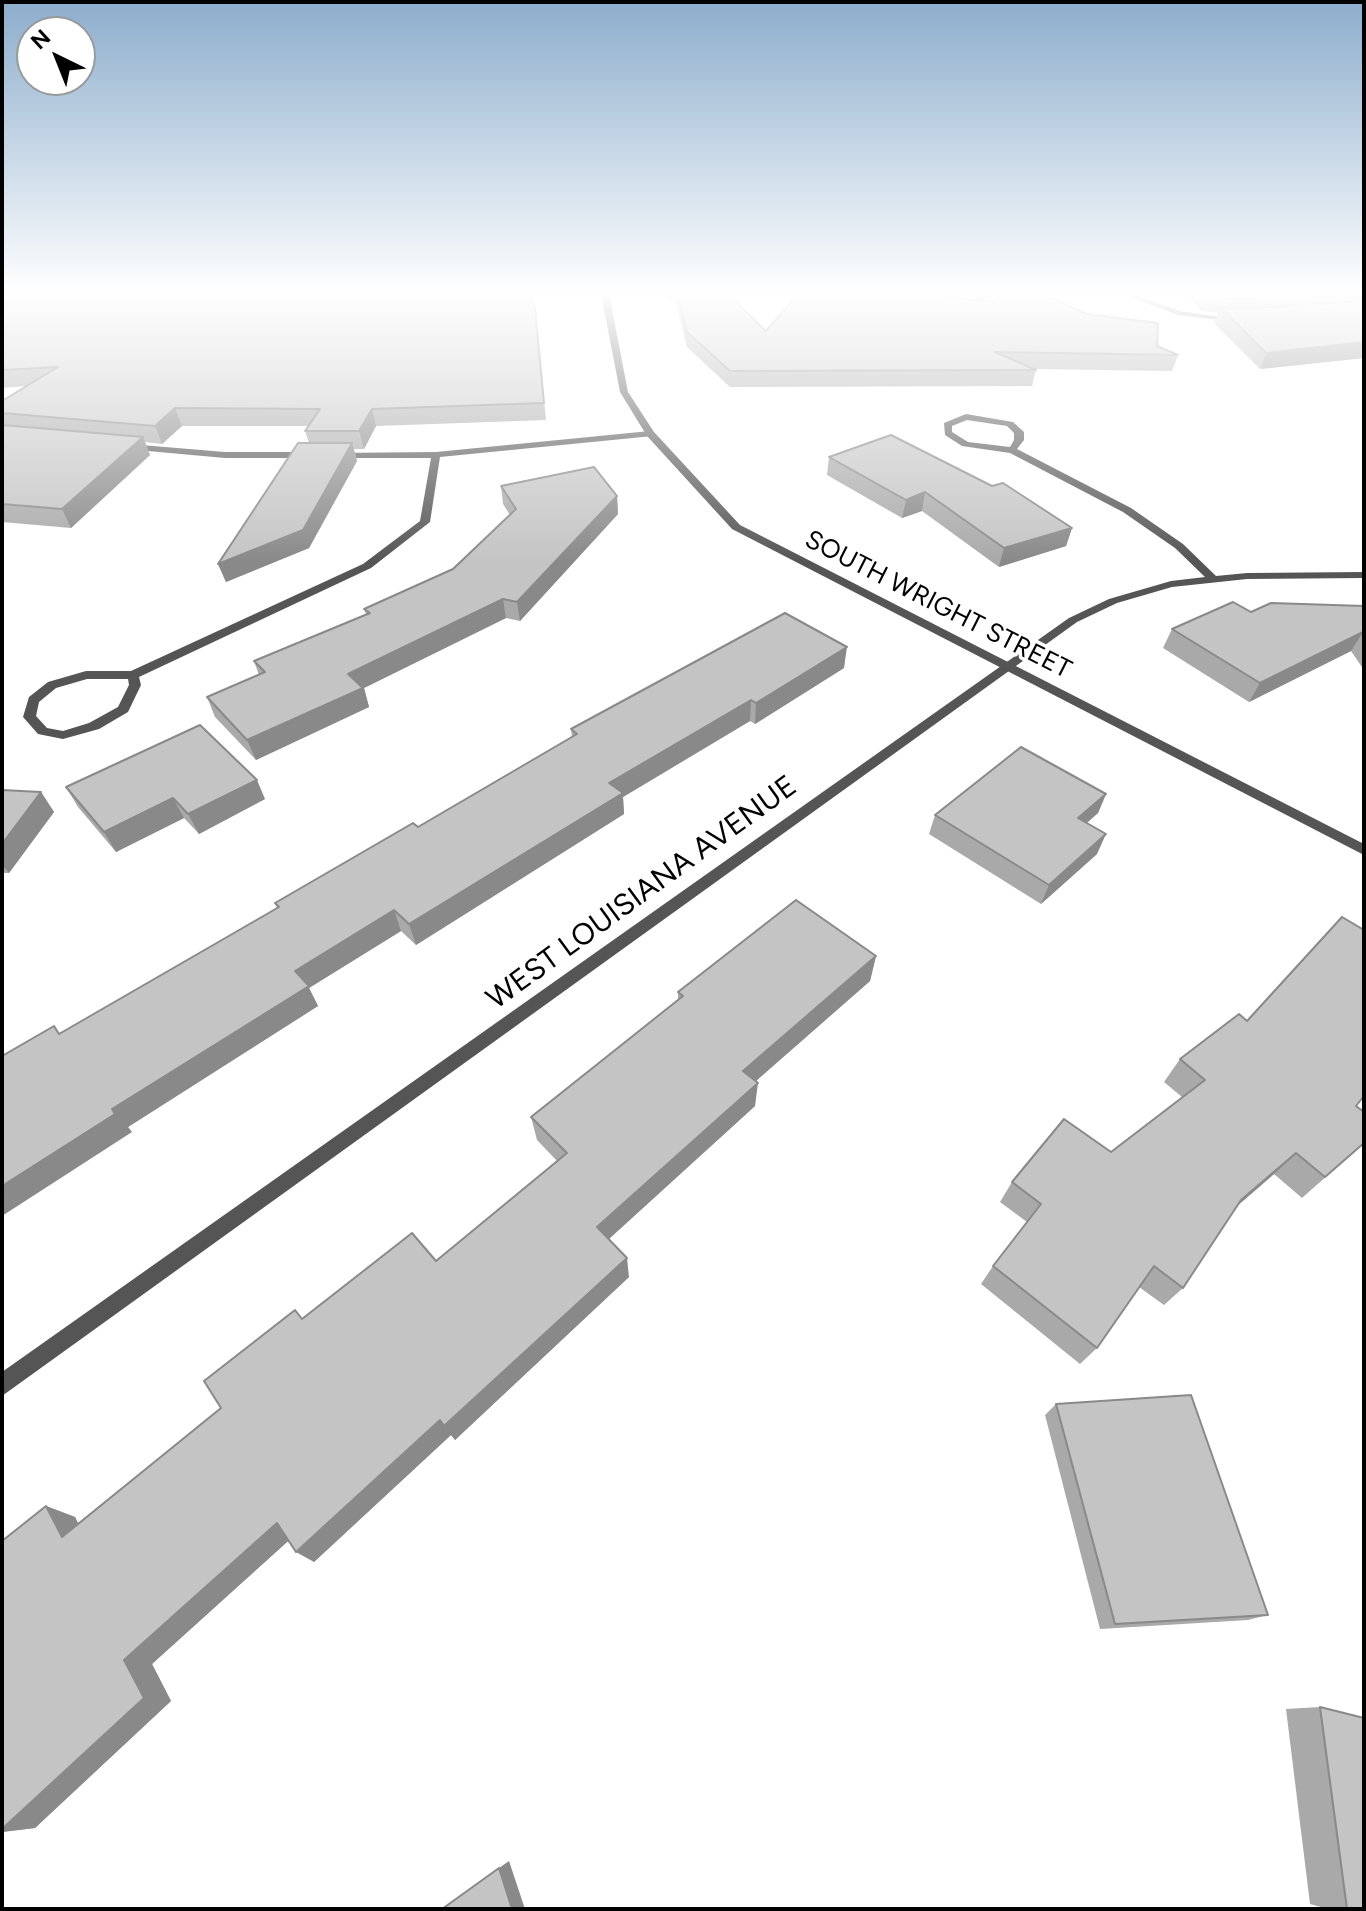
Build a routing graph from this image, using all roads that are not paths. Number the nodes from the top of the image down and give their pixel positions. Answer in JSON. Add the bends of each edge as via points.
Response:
{"nodes":[{"id":1,"x":622,"y":383,"type":"edge"},
{"id":2,"x":650,"y":434,"type":"junction"},
{"id":3,"x":113,"y":446,"type":"edge"},
{"id":4,"x":1012,"y":450,"type":"junction"},
{"id":5,"x":315,"y":455,"type":"edge"},
{"id":6,"x":331,"y":455,"type":"edge"},
{"id":7,"x":436,"y":455,"type":"junction"},
{"id":8,"x":1364,"y":575,"type":"edge"},
{"id":9,"x":1213,"y":579,"type":"junction"},
{"id":10,"x":1008,"y":666,"type":"junction"},
{"id":11,"x":133,"y":675,"type":"junction"},
{"id":12,"x":1364,"y":850,"type":"edge"},
{"id":13,"x":2,"y":1385,"type":"edge"}],
"edges":[{"from":1,"to":2,"type":"street","name":"SOUTH WRIGHT STREET"},
{"from":2,"to":7,"type":"street"},
{"from":2,"to":10,"type":"street","name":"SOUTH WRIGHT STREET","via":[[736,527]]},
{"from":3,"to":5,"type":"street","via":[[225,455]]},
{"from":4,"to":4,"type":"street","via":[[1019,432],[1010,424],[966,417],[947,425],[948,433],[965,444]]},
{"from":4,"to":9,"type":"street","via":[[1146,522]]},
{"from":6,"to":7,"type":"street"},
{"from":7,"to":11,"type":"street","via":[[425,522],[367,566]]},
{"from":8,"to":9,"type":"street","name":"WEST LOUISIANA AVENUE"},
{"from":9,"to":10,"type":"street","name":"WEST LOUISIANA AVENUE","via":[[1171,584],[1113,601],[1073,620]]},
{"from":10,"to":12,"type":"street","name":"SOUTH WRIGHT STREET"},
{"from":10,"to":13,"type":"street","name":"WEST LOUISIANA AVENUE"},
{"from":11,"to":11,"type":"street","via":[[86,675],[52,685],[33,700],[29,717],[43,731],[63,735],[94,726],[123,709],[135,685]]}]}
